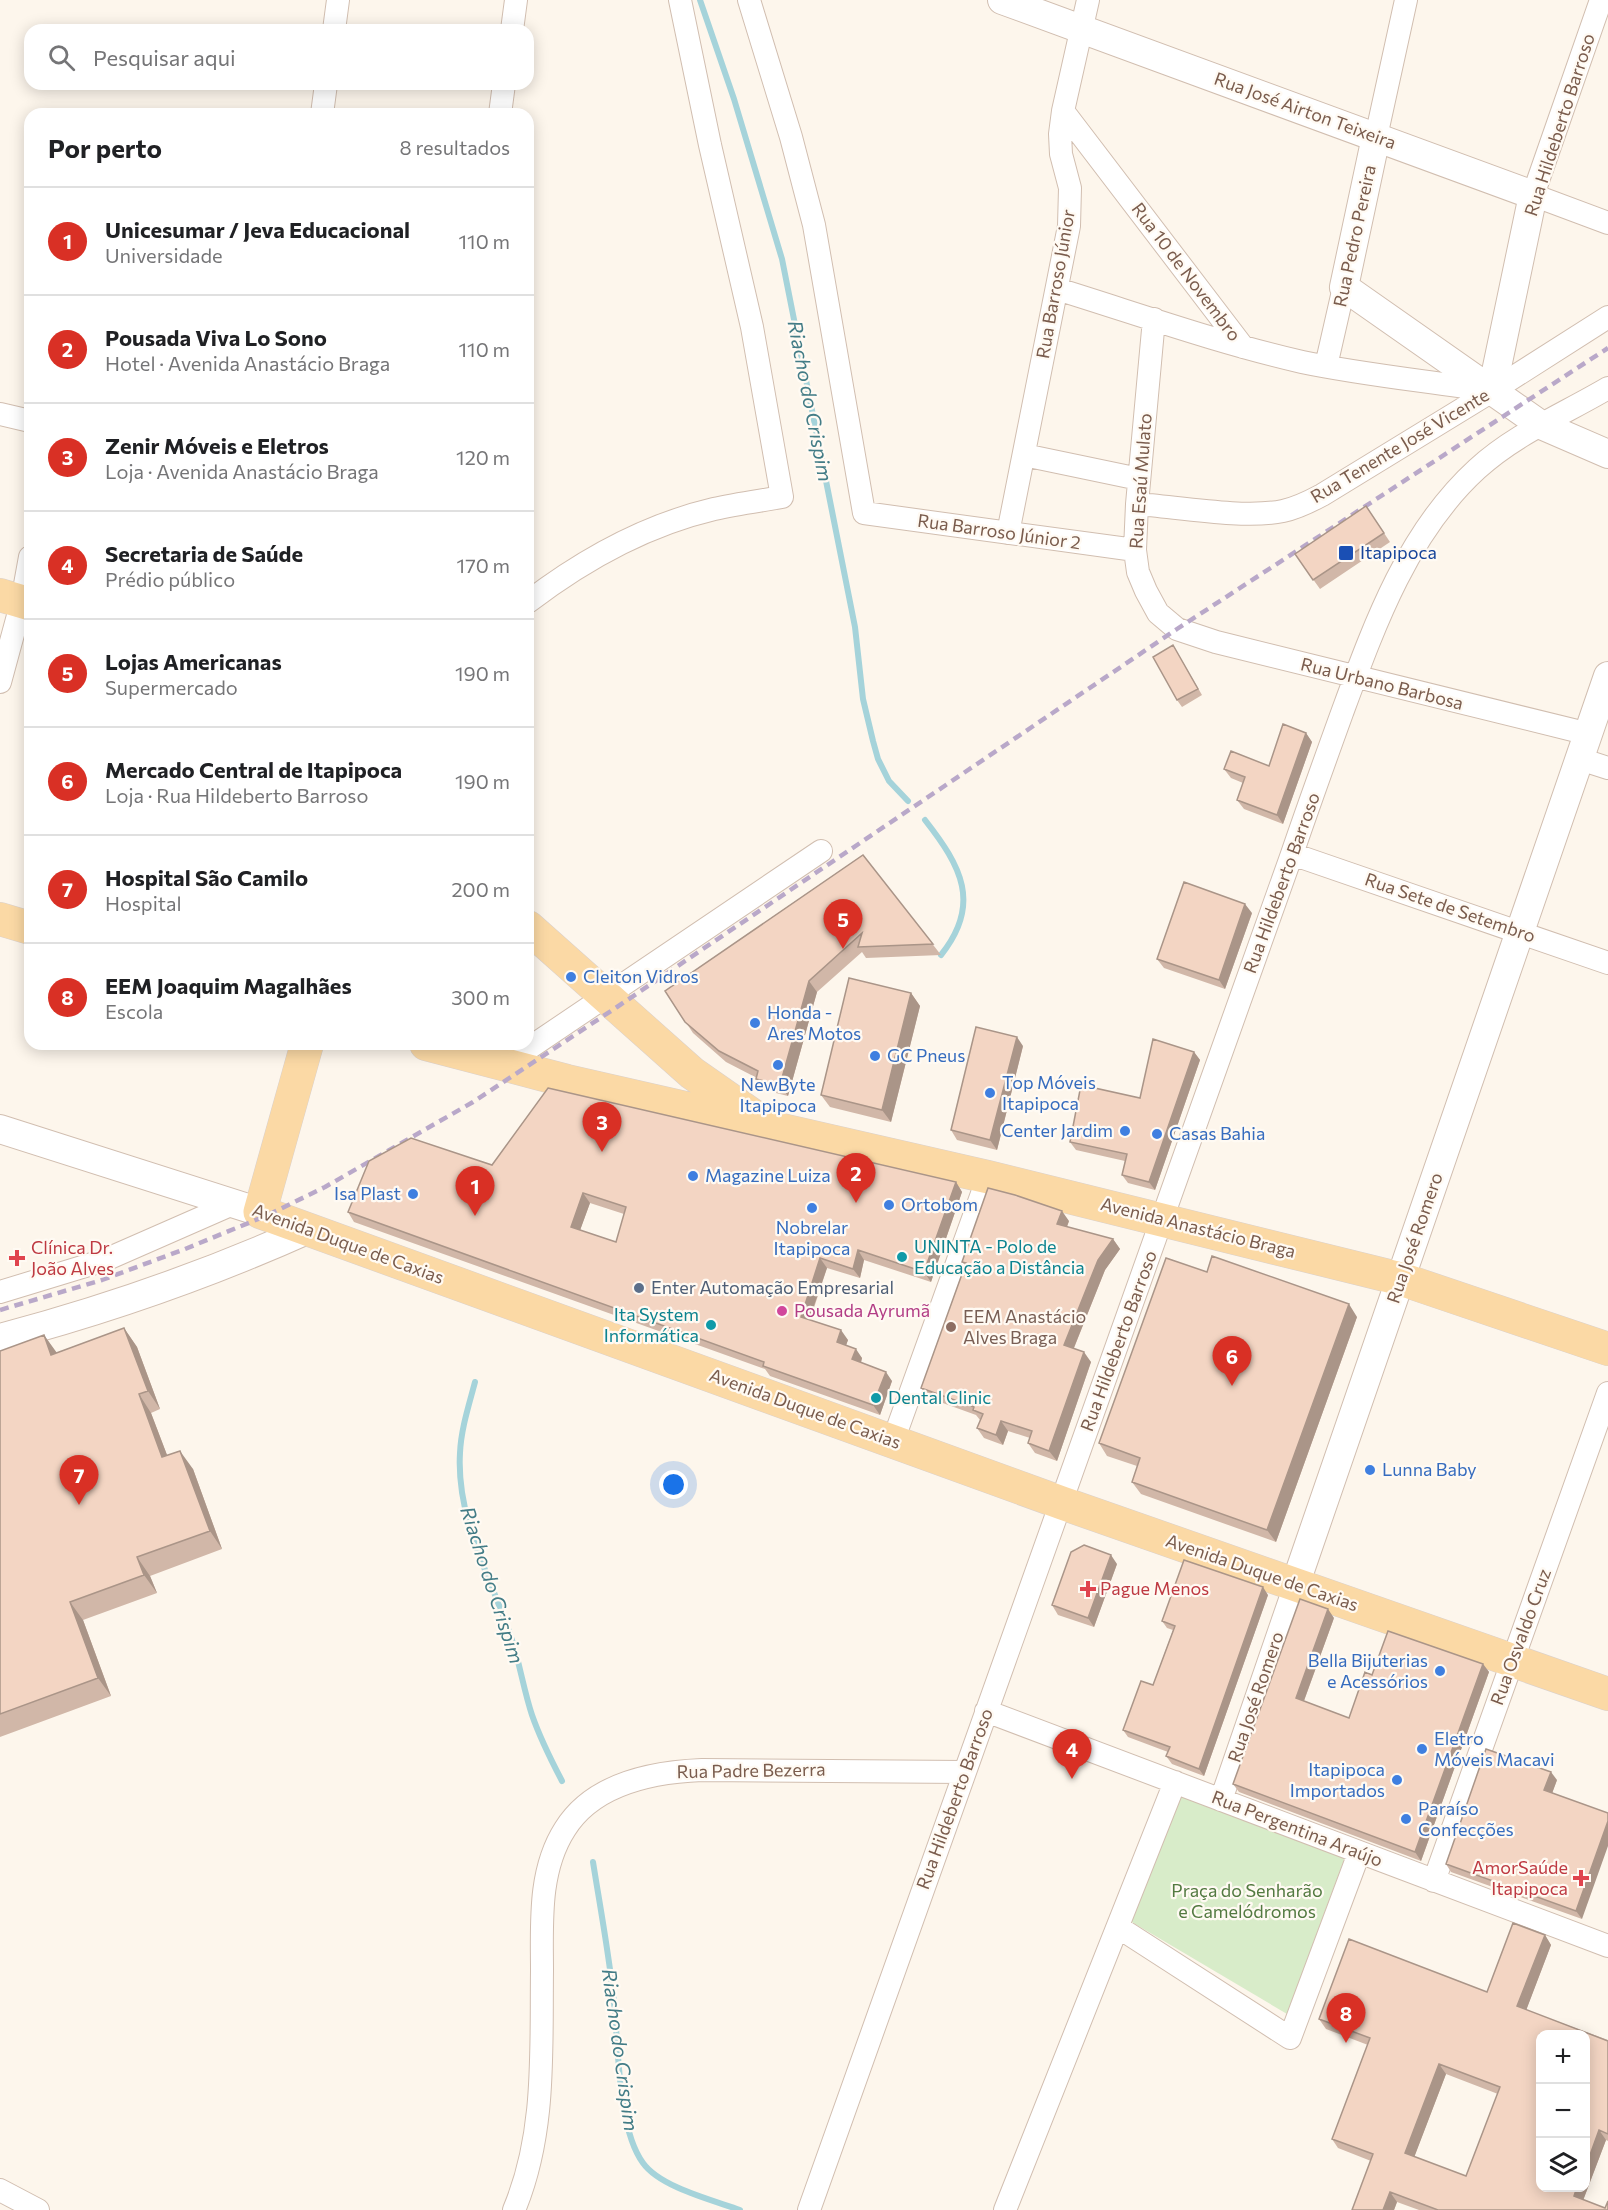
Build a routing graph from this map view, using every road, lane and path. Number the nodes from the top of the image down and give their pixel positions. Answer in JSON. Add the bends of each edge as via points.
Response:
{"nodes":[{"id":1,"x":338,"y":0,"type":"edge"},
{"id":2,"x":516,"y":0,"type":"edge"},
{"id":3,"x":681,"y":0,"type":"edge"},
{"id":4,"x":749,"y":0,"type":"edge"},
{"id":5,"x":1002,"y":0,"type":"edge"},
{"id":6,"x":1088,"y":0,"type":"edge"},
{"id":7,"x":1406,"y":0,"type":"edge"},
{"id":8,"x":1601,"y":0,"type":"edge"},
{"id":9,"x":335,"y":24,"type":"edge"},
{"id":10,"x":513,"y":24,"type":"edge"},
{"id":11,"x":1082,"y":28,"type":"junction"},
{"id":12,"x":325,"y":90,"type":"edge"},
{"id":13,"x":503,"y":90,"type":"edge"},
{"id":14,"x":323,"y":108,"type":"edge"},
{"id":15,"x":501,"y":108,"type":"edge"},
{"id":16,"x":1063,"y":111,"type":"junction"},
{"id":17,"x":1376,"y":137,"type":"junction"},
{"id":18,"x":1533,"y":195,"type":"junction"},
{"id":19,"x":1608,"y":223,"type":"edge"},
{"id":20,"x":1344,"y":287,"type":"junction"},
{"id":21,"x":1057,"y":289,"type":"junction"},
{"id":22,"x":1608,"y":317,"type":"edge"},
{"id":23,"x":1154,"y":320,"type":"junction"},
{"id":24,"x":1243,"y":347,"type":"junction"},
{"id":25,"x":1326,"y":366,"type":"junction"},
{"id":26,"x":1608,"y":388,"type":"edge"},
{"id":27,"x":1492,"y":391,"type":"junction"},
{"id":28,"x":0,"y":414,"type":"edge"},
{"id":29,"x":24,"y":420,"type":"edge"},
{"id":30,"x":1541,"y":425,"type":"junction"},
{"id":31,"x":1608,"y":454,"type":"edge"},
{"id":32,"x":1024,"y":455,"type":"junction"},
{"id":33,"x":1139,"y":479,"type":"junction"},
{"id":34,"x":1137,"y":504,"type":"junction"},
{"id":35,"x":1008,"y":533,"type":"junction"},
{"id":36,"x":1135,"y":550,"type":"junction"},
{"id":37,"x":24,"y":577,"type":"edge"},
{"id":38,"x":534,"y":597,"type":"edge"},
{"id":39,"x":17,"y":600,"type":"edge"},
{"id":40,"x":1177,"y":628,"type":"joint"},
{"id":41,"x":1608,"y":676,"type":"edge"},
{"id":42,"x":1355,"y":677,"type":"junction"},
{"id":43,"x":0,"y":682,"type":"edge"},
{"id":44,"x":1585,"y":746,"type":"junction"},
{"id":45,"x":1608,"y":768,"type":"edge"},
{"id":46,"x":821,"y":851,"type":"dead end"},
{"id":47,"x":1292,"y":854,"type":"junction"},
{"id":48,"x":0,"y":919,"type":"edge"},
{"id":49,"x":24,"y":926,"type":"edge"},
{"id":50,"x":534,"y":932,"type":"edge"},
{"id":51,"x":1520,"y":933,"type":"junction"},
{"id":52,"x":1608,"y":963,"type":"edge"},
{"id":53,"x":611,"y":1002,"type":"junction"},
{"id":54,"x":534,"y":1047,"type":"edge"},
{"id":55,"x":305,"y":1050,"type":"edge"},
{"id":56,"x":448,"y":1050,"type":"edge"},
{"id":57,"x":529,"y":1050,"type":"edge"},
{"id":58,"x":504,"y":1065,"type":"junction"},
{"id":59,"x":0,"y":1129,"type":"edge"},
{"id":60,"x":781,"y":1131,"type":"junction"},
{"id":61,"x":988,"y":1177,"type":"junction"},
{"id":62,"x":247,"y":1207,"type":"junction"},
{"id":63,"x":1163,"y":1219,"type":"junction"},
{"id":64,"x":309,"y":1229,"type":"junction"},
{"id":65,"x":1401,"y":1279,"type":"junction"},
{"id":66,"x":0,"y":1292,"type":"edge"},
{"id":67,"x":0,"y":1338,"type":"edge"},
{"id":68,"x":1608,"y":1349,"type":"edge"},
{"id":69,"x":1608,"y":1393,"type":"edge"},
{"id":70,"x":892,"y":1441,"type":"junction"},
{"id":71,"x":1062,"y":1503,"type":"junction"},
{"id":72,"x":1295,"y":1585,"type":"junction"},
{"id":73,"x":1513,"y":1662,"type":"junction"},
{"id":74,"x":1608,"y":1694,"type":"edge"},
{"id":75,"x":986,"y":1711,"type":"junction"},
{"id":76,"x":964,"y":1772,"type":"junction"},
{"id":77,"x":1175,"y":1782,"type":"junction"},
{"id":78,"x":1221,"y":1800,"type":"junction"},
{"id":79,"x":1359,"y":1853,"type":"junction"},
{"id":80,"x":1434,"y":1881,"type":"junction"},
{"id":81,"x":1118,"y":1927,"type":"junction"},
{"id":82,"x":1608,"y":1946,"type":"edge"},
{"id":83,"x":0,"y":2190,"type":"edge"},
{"id":84,"x":38,"y":2210,"type":"edge"},
{"id":85,"x":514,"y":2210,"type":"edge"},
{"id":86,"x":809,"y":2210,"type":"edge"},
{"id":87,"x":1005,"y":2210,"type":"edge"}],
"edges":[{"from":1,"to":9,"type":"street"},
{"from":2,"to":10,"type":"street"},
{"from":3,"to":38,"type":"street","via":[[752,327],[782,497],[713,509],[660,526],[608,549]]},
{"from":4,"to":35,"type":"street","name":"Rua Barroso Júnior 2","via":[[814,225],[864,513]]},
{"from":5,"to":11,"type":"street","name":"Rua José Airton Teixeira"},
{"from":6,"to":11,"type":"street","name":"Rua Barroso Júnior"},
{"from":7,"to":17,"type":"street","name":"Rua Pedro Pereira"},
{"from":8,"to":18,"type":"street","name":"Rua Hildeberto Barroso"},
{"from":11,"to":16,"type":"street","name":"Rua Barroso Júnior"},
{"from":11,"to":17,"type":"street","name":"Rua José Airton Teixeira"},
{"from":12,"to":14,"type":"street"},
{"from":13,"to":15,"type":"street"},
{"from":16,"to":21,"type":"street","name":"Rua Barroso Júnior","via":[[1060,144],[1071,208]]},
{"from":16,"to":24,"type":"street","name":"Rua 10 de Novembro"},
{"from":17,"to":18,"type":"street","name":"Rua José Airton Teixeira"},
{"from":17,"to":20,"type":"street","name":"Rua Pedro Pereira"},
{"from":18,"to":19,"type":"street","name":"Rua José Airton Teixeira"},
{"from":18,"to":27,"type":"street","name":"Rua Hildeberto Barroso"},
{"from":20,"to":25,"type":"street","name":"Rua Pedro Pereira"},
{"from":20,"to":27,"type":"street"},
{"from":21,"to":23,"type":"street"},
{"from":21,"to":32,"type":"street","name":"Rua Barroso Júnior"},
{"from":22,"to":27,"type":"street","name":"Rua Tenente José Vicente"},
{"from":23,"to":24,"type":"street"},
{"from":23,"to":33,"type":"street","name":"Rua Esaú Mulato"},
{"from":24,"to":25,"type":"street","name":"Rua 10 de Novembro"},
{"from":25,"to":27,"type":"street","name":"Rua 10 de Novembro"},
{"from":26,"to":30,"type":"street","name":"Rua Hildeberto Barroso"},
{"from":27,"to":30,"type":"street"},
{"from":27,"to":34,"type":"street","name":"Rua Tenente José Vicente","via":[[1295,508],[1252,513]]},
{"from":28,"to":29,"type":"street"},
{"from":30,"to":31,"type":"street"},
{"from":30,"to":42,"type":"street","name":"Rua Hildeberto Barroso","via":[[1476,470],[1435,518],[1399,574]]},
{"from":32,"to":33,"type":"street"},
{"from":32,"to":35,"type":"street","name":"Rua Barroso Júnior"},
{"from":33,"to":34,"type":"street","name":"Rua Esaú Mulato"},
{"from":34,"to":36,"type":"street","name":"Rua Esaú Mulato"},
{"from":35,"to":36,"type":"street","name":"Rua Barroso Júnior 2"},
{"from":36,"to":40,"type":"street","name":"Rua Esaú Mulato","via":[[1146,591],[1158,613]]},
{"from":37,"to":39,"type":"street"},
{"from":39,"to":43,"type":"street"},
{"from":40,"to":42,"type":"street","name":"Rua Urbano Barbosa","via":[[1216,642]]},
{"from":41,"to":44,"type":"street","name":"Rua José Romero"},
{"from":42,"to":44,"type":"street","name":"Rua Urbano Barbosa"},
{"from":42,"to":47,"type":"street","name":"Rua Hildeberto Barroso"},
{"from":44,"to":45,"type":"street","name":"Rua Urbano Barbosa"},
{"from":44,"to":51,"type":"street","name":"Rua José Romero"},
{"from":46,"to":53,"type":"street"},
{"from":47,"to":51,"type":"street","name":"Rua Sete de Setembro"},
{"from":47,"to":63,"type":"street","name":"Rua Hildeberto Barroso"},
{"from":48,"to":49,"type":"main road"},
{"from":50,"to":53,"type":"main road","name":"Avenida Anastácio Braga"},
{"from":51,"to":52,"type":"street","name":"Rua Sete de Setembro"},
{"from":51,"to":65,"type":"street","name":"Rua José Romero"},
{"from":53,"to":54,"type":"street"},
{"from":53,"to":60,"type":"main road","name":"Avenida Anastácio Braga","via":[[711,1089]]},
{"from":55,"to":62,"type":"main road"},
{"from":56,"to":58,"type":"main road","name":"Avenida Anastácio Braga"},
{"from":57,"to":58,"type":"street"},
{"from":58,"to":60,"type":"main road","name":"Avenida Anastácio Braga"},
{"from":59,"to":62,"type":"street","name":"Avenida Duque de Caxias"},
{"from":60,"to":61,"type":"main road","name":"Avenida Anastácio Braga"},
{"from":61,"to":63,"type":"main road","name":"Avenida Anastácio Braga"},
{"from":61,"to":70,"type":"street"},
{"from":62,"to":64,"type":"main road","name":"Avenida Duque de Caxias"},
{"from":62,"to":66,"type":"street","via":[[105,1260]]},
{"from":63,"to":65,"type":"main road","name":"Avenida Anastácio Braga"},
{"from":63,"to":71,"type":"street","name":"Rua Hildeberto Barroso"},
{"from":64,"to":67,"type":"street","via":[[216,1269],[109,1307]]},
{"from":64,"to":70,"type":"main road","name":"Avenida Duque de Caxias"},
{"from":65,"to":68,"type":"main road","name":"Avenida Anastácio Braga"},
{"from":65,"to":72,"type":"street","name":"Rua José Romero"},
{"from":69,"to":73,"type":"street","name":"Rua Osvaldo Cruz"},
{"from":70,"to":71,"type":"main road","name":"Avenida Duque de Caxias"},
{"from":71,"to":72,"type":"main road","name":"Avenida Duque de Caxias"},
{"from":71,"to":75,"type":"street","name":"Rua Hildeberto Barroso"},
{"from":72,"to":73,"type":"main road","name":"Avenida Duque de Caxias"},
{"from":72,"to":78,"type":"street","name":"Rua José Romero"},
{"from":73,"to":74,"type":"main road","name":"Avenida Duque de Caxias"},
{"from":73,"to":80,"type":"street","name":"Rua Osvaldo Cruz"},
{"from":75,"to":76,"type":"street","name":"Rua Hildeberto Barroso"},
{"from":75,"to":77,"type":"street","name":"Rua Pergentina Araújo"},
{"from":76,"to":85,"type":"street","name":"Rua Padre Bezerra","via":[[702,1770],[655,1774],[606,1792],[585,1807],[565,1828],[547,1870],[542,1920],[539,2103],[530,2164]]},
{"from":76,"to":86,"type":"street","name":"Rua Hildeberto Barroso"},
{"from":77,"to":78,"type":"street","name":"Rua Pergentina Araújo"},
{"from":77,"to":81,"type":"street"},
{"from":78,"to":79,"type":"street","name":"Rua Pergentina Araújo"},
{"from":79,"to":80,"type":"street","name":"Rua Pergentina Araújo"},
{"from":79,"to":81,"type":"street","via":[[1290,2038]]},
{"from":80,"to":82,"type":"street","name":"Rua Pergentina Araújo"},
{"from":81,"to":87,"type":"street"},
{"from":83,"to":84,"type":"street"}]}
